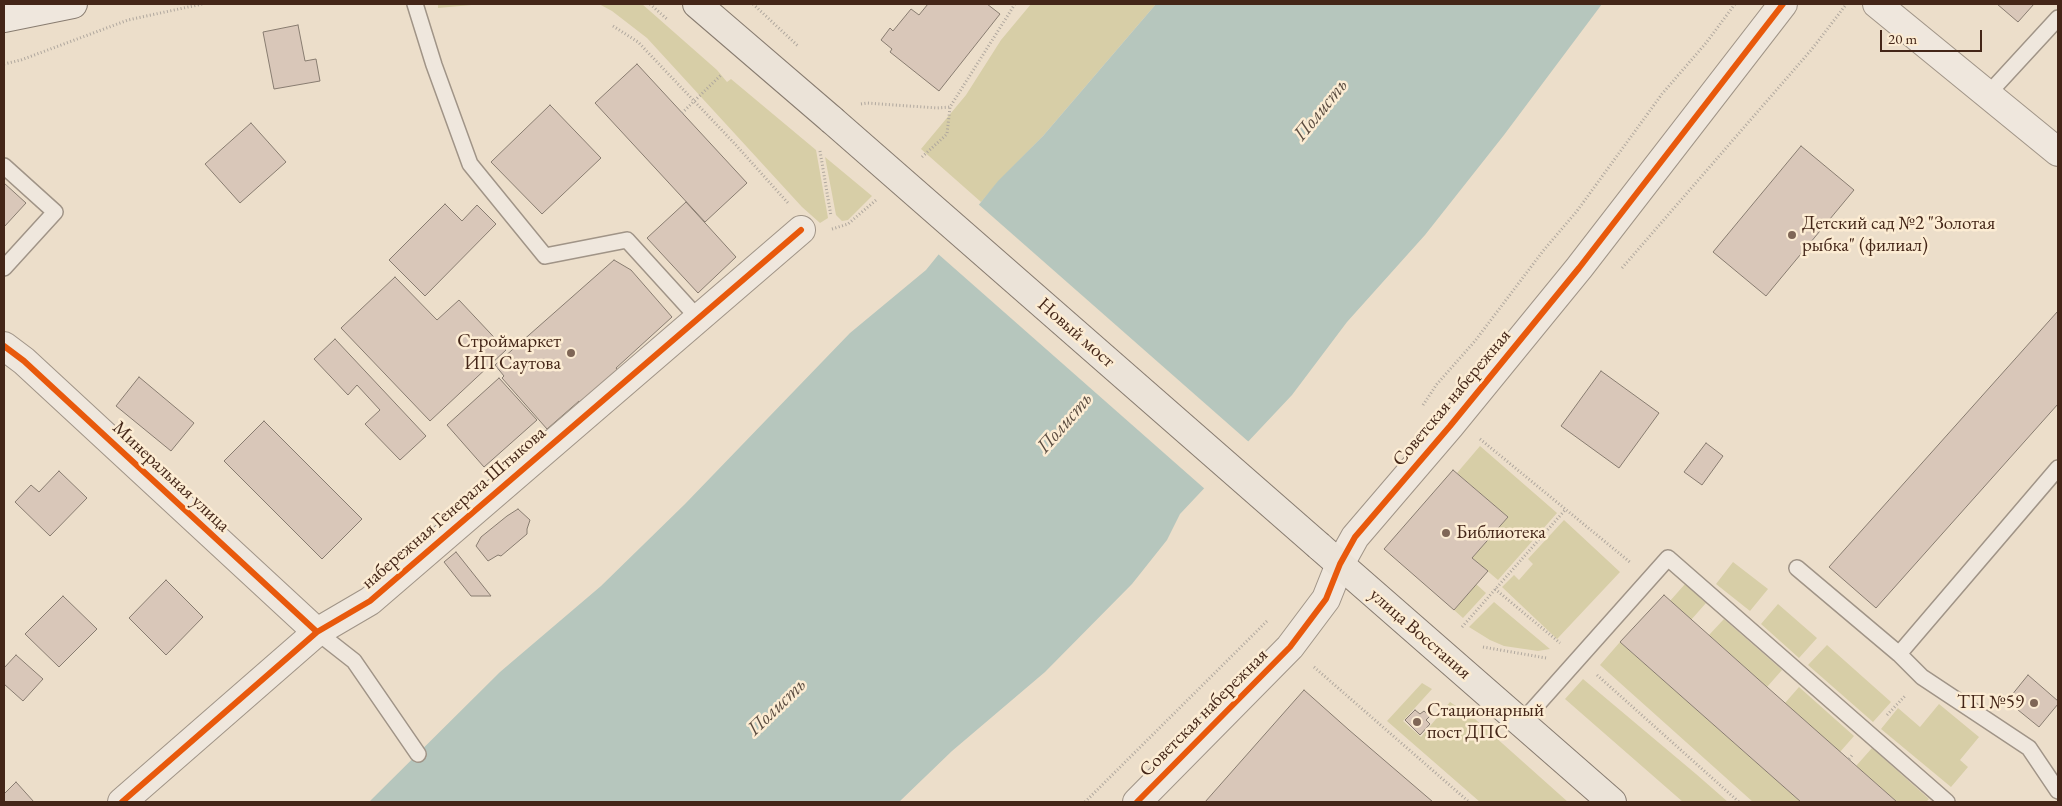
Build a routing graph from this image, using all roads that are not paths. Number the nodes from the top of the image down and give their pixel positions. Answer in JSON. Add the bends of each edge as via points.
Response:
{"nodes":[{"id":1,"x":73,"y":4,"type":"edge"},
{"id":2,"x":415,"y":4,"type":"edge"},
{"id":3,"x":697,"y":4,"type":"edge"},
{"id":4,"x":1783,"y":4,"type":"edge"},
{"id":5,"x":1877,"y":4,"type":"edge"},
{"id":6,"x":4,"y":18,"type":"edge"},
{"id":7,"x":2058,"y":18,"type":"edge"},
{"id":8,"x":1989,"y":94,"type":"junction"},
{"id":9,"x":2058,"y":152,"type":"edge"},
{"id":10,"x":4,"y":166,"type":"edge"},
{"id":11,"x":801,"y":230,"type":"road end"},
{"id":12,"x":4,"y":268,"type":"edge"},
{"id":13,"x":698,"y":318,"type":"junction"},
{"id":14,"x":4,"y":346,"type":"edge"},
{"id":15,"x":2058,"y":468,"type":"edge"},
{"id":16,"x":1319,"y":546,"type":"joint"},
{"id":17,"x":1340,"y":564,"type":"junction"},
{"id":18,"x":1797,"y":568,"type":"dead end"},
{"id":19,"x":317,"y":632,"type":"junction"},
{"id":20,"x":1899,"y":654,"type":"junction"},
{"id":21,"x":1522,"y":723,"type":"junction"},
{"id":22,"x":418,"y":754,"type":"dead end"},
{"id":23,"x":2058,"y":791,"type":"edge"},
{"id":24,"x":122,"y":802,"type":"edge"},
{"id":25,"x":1137,"y":802,"type":"edge"},
{"id":26,"x":1612,"y":802,"type":"edge"},
{"id":27,"x":1948,"y":802,"type":"edge"}],
"edges":[{"from":1,"to":6,"type":"street"},
{"from":2,"to":13,"type":"lane","via":[[470,164],[545,256],[628,240]]},
{"from":3,"to":16,"type":"main road","name":"Новый мост","bridge":true},
{"from":4,"to":17,"type":"street","name":"Советская набережная","via":[[1579,268],[1355,537]]},
{"from":5,"to":8,"type":"street"},
{"from":7,"to":8,"type":"lane"},
{"from":8,"to":9,"type":"street"},
{"from":10,"to":12,"type":"lane","via":[[55,212]]},
{"from":11,"to":13,"type":"street","name":"набережная Генерала Штыкова"},
{"from":13,"to":19,"type":"street","name":"набережная Генерала Штыкова","via":[[370,601]]},
{"from":14,"to":19,"type":"street","name":"Минеральная улица"},
{"from":15,"to":20,"type":"lane"},
{"from":16,"to":17,"type":"main road","name":"улица Восстания"},
{"from":17,"to":21,"type":"main road","name":"улица Восстания"},
{"from":17,"to":25,"type":"street","name":"Советская набережная","via":[[1326,599],[1290,647]]},
{"from":18,"to":20,"type":"lane"},
{"from":19,"to":22,"type":"lane","via":[[354,662]]},
{"from":19,"to":24,"type":"street","name":"набережная Генерала Штыкова"},
{"from":20,"to":23,"type":"lane","via":[[1922,677],[2030,748]]},
{"from":21,"to":26,"type":"main road","name":"улица Восстания"},
{"from":21,"to":27,"type":"lane","via":[[1668,558]]}]}
